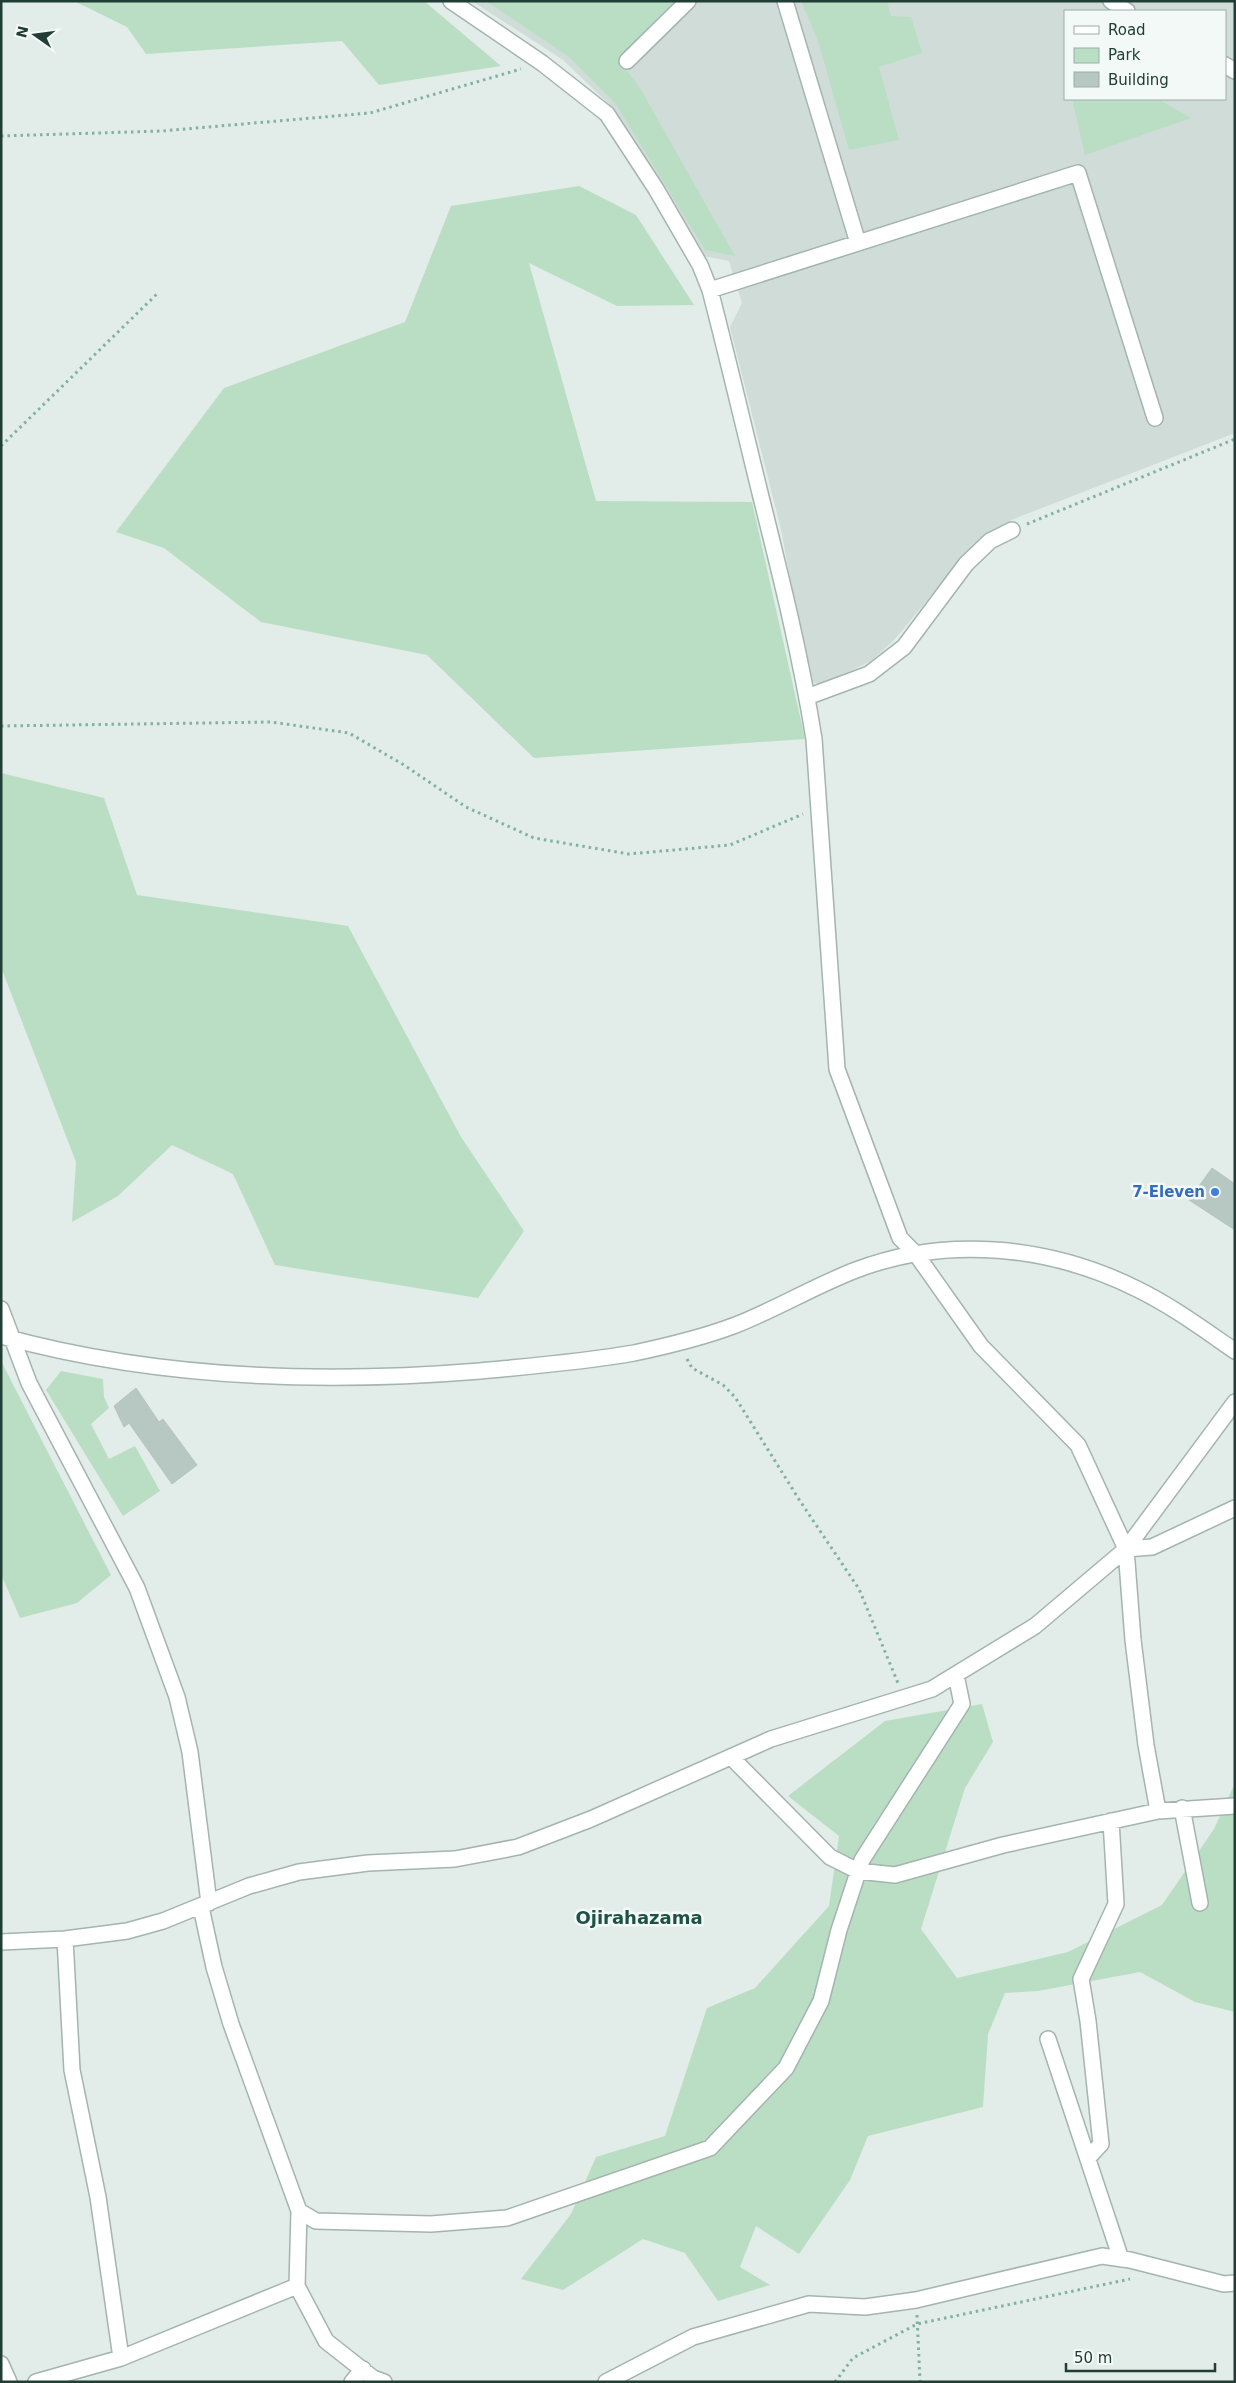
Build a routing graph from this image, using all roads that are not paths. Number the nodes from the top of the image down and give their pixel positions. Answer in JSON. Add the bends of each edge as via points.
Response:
{"nodes":[{"id":1,"x":451,"y":1,"type":"edge"},
{"id":2,"x":688,"y":1,"type":"edge"},
{"id":3,"x":786,"y":1,"type":"edge"},
{"id":4,"x":1111,"y":1,"type":"edge"},
{"id":5,"x":1125,"y":10,"type":"edge"},
{"id":6,"x":627,"y":61,"type":"dead end"},
{"id":7,"x":858,"y":243,"type":"junction"},
{"id":8,"x":710,"y":290,"type":"junction"},
{"id":9,"x":1155,"y":418,"type":"dead end"},
{"id":10,"x":1012,"y":530,"type":"road end"},
{"id":11,"x":807,"y":697,"type":"junction"},
{"id":12,"x":916,"y":1254,"type":"junction"},
{"id":13,"x":1,"y":1309,"type":"edge"},
{"id":14,"x":7,"y":1338,"type":"edge"},
{"id":15,"x":1235,"y":1351,"type":"edge"},
{"id":16,"x":1235,"y":1402,"type":"edge"},
{"id":17,"x":1235,"y":1508,"type":"edge"},
{"id":18,"x":1126,"y":1549,"type":"junction"},
{"id":19,"x":956,"y":1675,"type":"junction"},
{"id":20,"x":731,"y":1757,"type":"junction"},
{"id":21,"x":1235,"y":1806,"type":"edge"},
{"id":22,"x":1182,"y":1808,"type":"junction"},
{"id":23,"x":1158,"y":1811,"type":"junction"},
{"id":24,"x":1111,"y":1821,"type":"junction"},
{"id":25,"x":858,"y":1871,"type":"junction"},
{"id":26,"x":1200,"y":1903,"type":"dead end"},
{"id":27,"x":205,"y":1905,"type":"junction"},
{"id":28,"x":65,"y":1939,"type":"junction"},
{"id":29,"x":1,"y":1942,"type":"edge"},
{"id":30,"x":1048,"y":2039,"type":"dead end"},
{"id":31,"x":1088,"y":2158,"type":"junction"},
{"id":32,"x":299,"y":2212,"type":"junction"},
{"id":33,"x":1121,"y":2259,"type":"junction"},
{"id":34,"x":1235,"y":2283,"type":"edge"},
{"id":35,"x":297,"y":2286,"type":"junction"},
{"id":36,"x":121,"y":2358,"type":"junction"},
{"id":37,"x":1,"y":2364,"type":"edge"},
{"id":38,"x":363,"y":2369,"type":"junction"},
{"id":39,"x":9,"y":2382,"type":"edge"},
{"id":40,"x":36,"y":2382,"type":"edge"},
{"id":41,"x":352,"y":2382,"type":"edge"},
{"id":42,"x":384,"y":2382,"type":"edge"},
{"id":43,"x":606,"y":2382,"type":"edge"}],
"edges":[{"from":1,"to":8,"type":"street","via":[[542,63],[607,114],[656,189],[700,265]]},
{"from":2,"to":6,"type":"street"},
{"from":3,"to":7,"type":"street"},
{"from":4,"to":5,"type":"street"},
{"from":7,"to":8,"type":"street"},
{"from":7,"to":9,"type":"street","via":[[1078,173]]},
{"from":8,"to":11,"type":"street","via":[[751,451]]},
{"from":10,"to":11,"type":"street","via":[[990,541],[966,564],[904,647],[869,674]]},
{"from":11,"to":12,"type":"street","via":[[814,739],[837,1069],[900,1238]]},
{"from":12,"to":14,"type":"street","via":[[854,1271],[736,1325],[679,1342],[583,1361],[426,1375],[261,1376],[96,1356]]},
{"from":12,"to":15,"type":"street","via":[[989,1250],[1074,1264],[1138,1289]]},
{"from":12,"to":18,"type":"street","via":[[981,1346],[1078,1445]]},
{"from":13,"to":14,"type":"street"},
{"from":14,"to":27,"type":"street","via":[[137,1588],[177,1697],[190,1752]]},
{"from":16,"to":18,"type":"street"},
{"from":17,"to":18,"type":"street","via":[[1152,1547]]},
{"from":18,"to":19,"type":"street","via":[[1035,1626]]},
{"from":18,"to":23,"type":"street","via":[[1133,1640]]},
{"from":19,"to":20,"type":"street","via":[[932,1689],[771,1739]]},
{"from":19,"to":25,"type":"street","via":[[962,1704]]},
{"from":20,"to":25,"type":"street","via":[[830,1858]]},
{"from":20,"to":27,"type":"street","via":[[591,1820],[518,1847],[455,1859],[368,1863],[299,1872],[248,1886]]},
{"from":21,"to":22,"type":"street"},
{"from":22,"to":23,"type":"street"},
{"from":22,"to":26,"type":"street"},
{"from":23,"to":24,"type":"street"},
{"from":24,"to":25,"type":"street","via":[[1004,1845],[895,1875]]},
{"from":24,"to":31,"type":"street","via":[[1116,1904],[1081,1979],[1101,2144]]},
{"from":25,"to":32,"type":"street","via":[[821,2001],[786,2068],[710,2148],[507,2218],[431,2224],[316,2221]]},
{"from":27,"to":28,"type":"street","via":[[127,1931]]},
{"from":27,"to":32,"type":"street","via":[[214,1967],[231,2024]]},
{"from":28,"to":29,"type":"street"},
{"from":28,"to":36,"type":"street","via":[[72,2070],[98,2197]]},
{"from":30,"to":31,"type":"street"},
{"from":31,"to":33,"type":"street"},
{"from":32,"to":35,"type":"street"},
{"from":33,"to":34,"type":"street","via":[[1224,2284]]},
{"from":33,"to":43,"type":"street","via":[[1102,2256],[916,2300],[865,2306],[809,2304],[693,2337]]},
{"from":35,"to":36,"type":"street"},
{"from":35,"to":38,"type":"street","via":[[326,2342]]},
{"from":36,"to":40,"type":"street"},
{"from":37,"to":39,"type":"street"},
{"from":38,"to":41,"type":"street"},
{"from":38,"to":42,"type":"street"}]}
